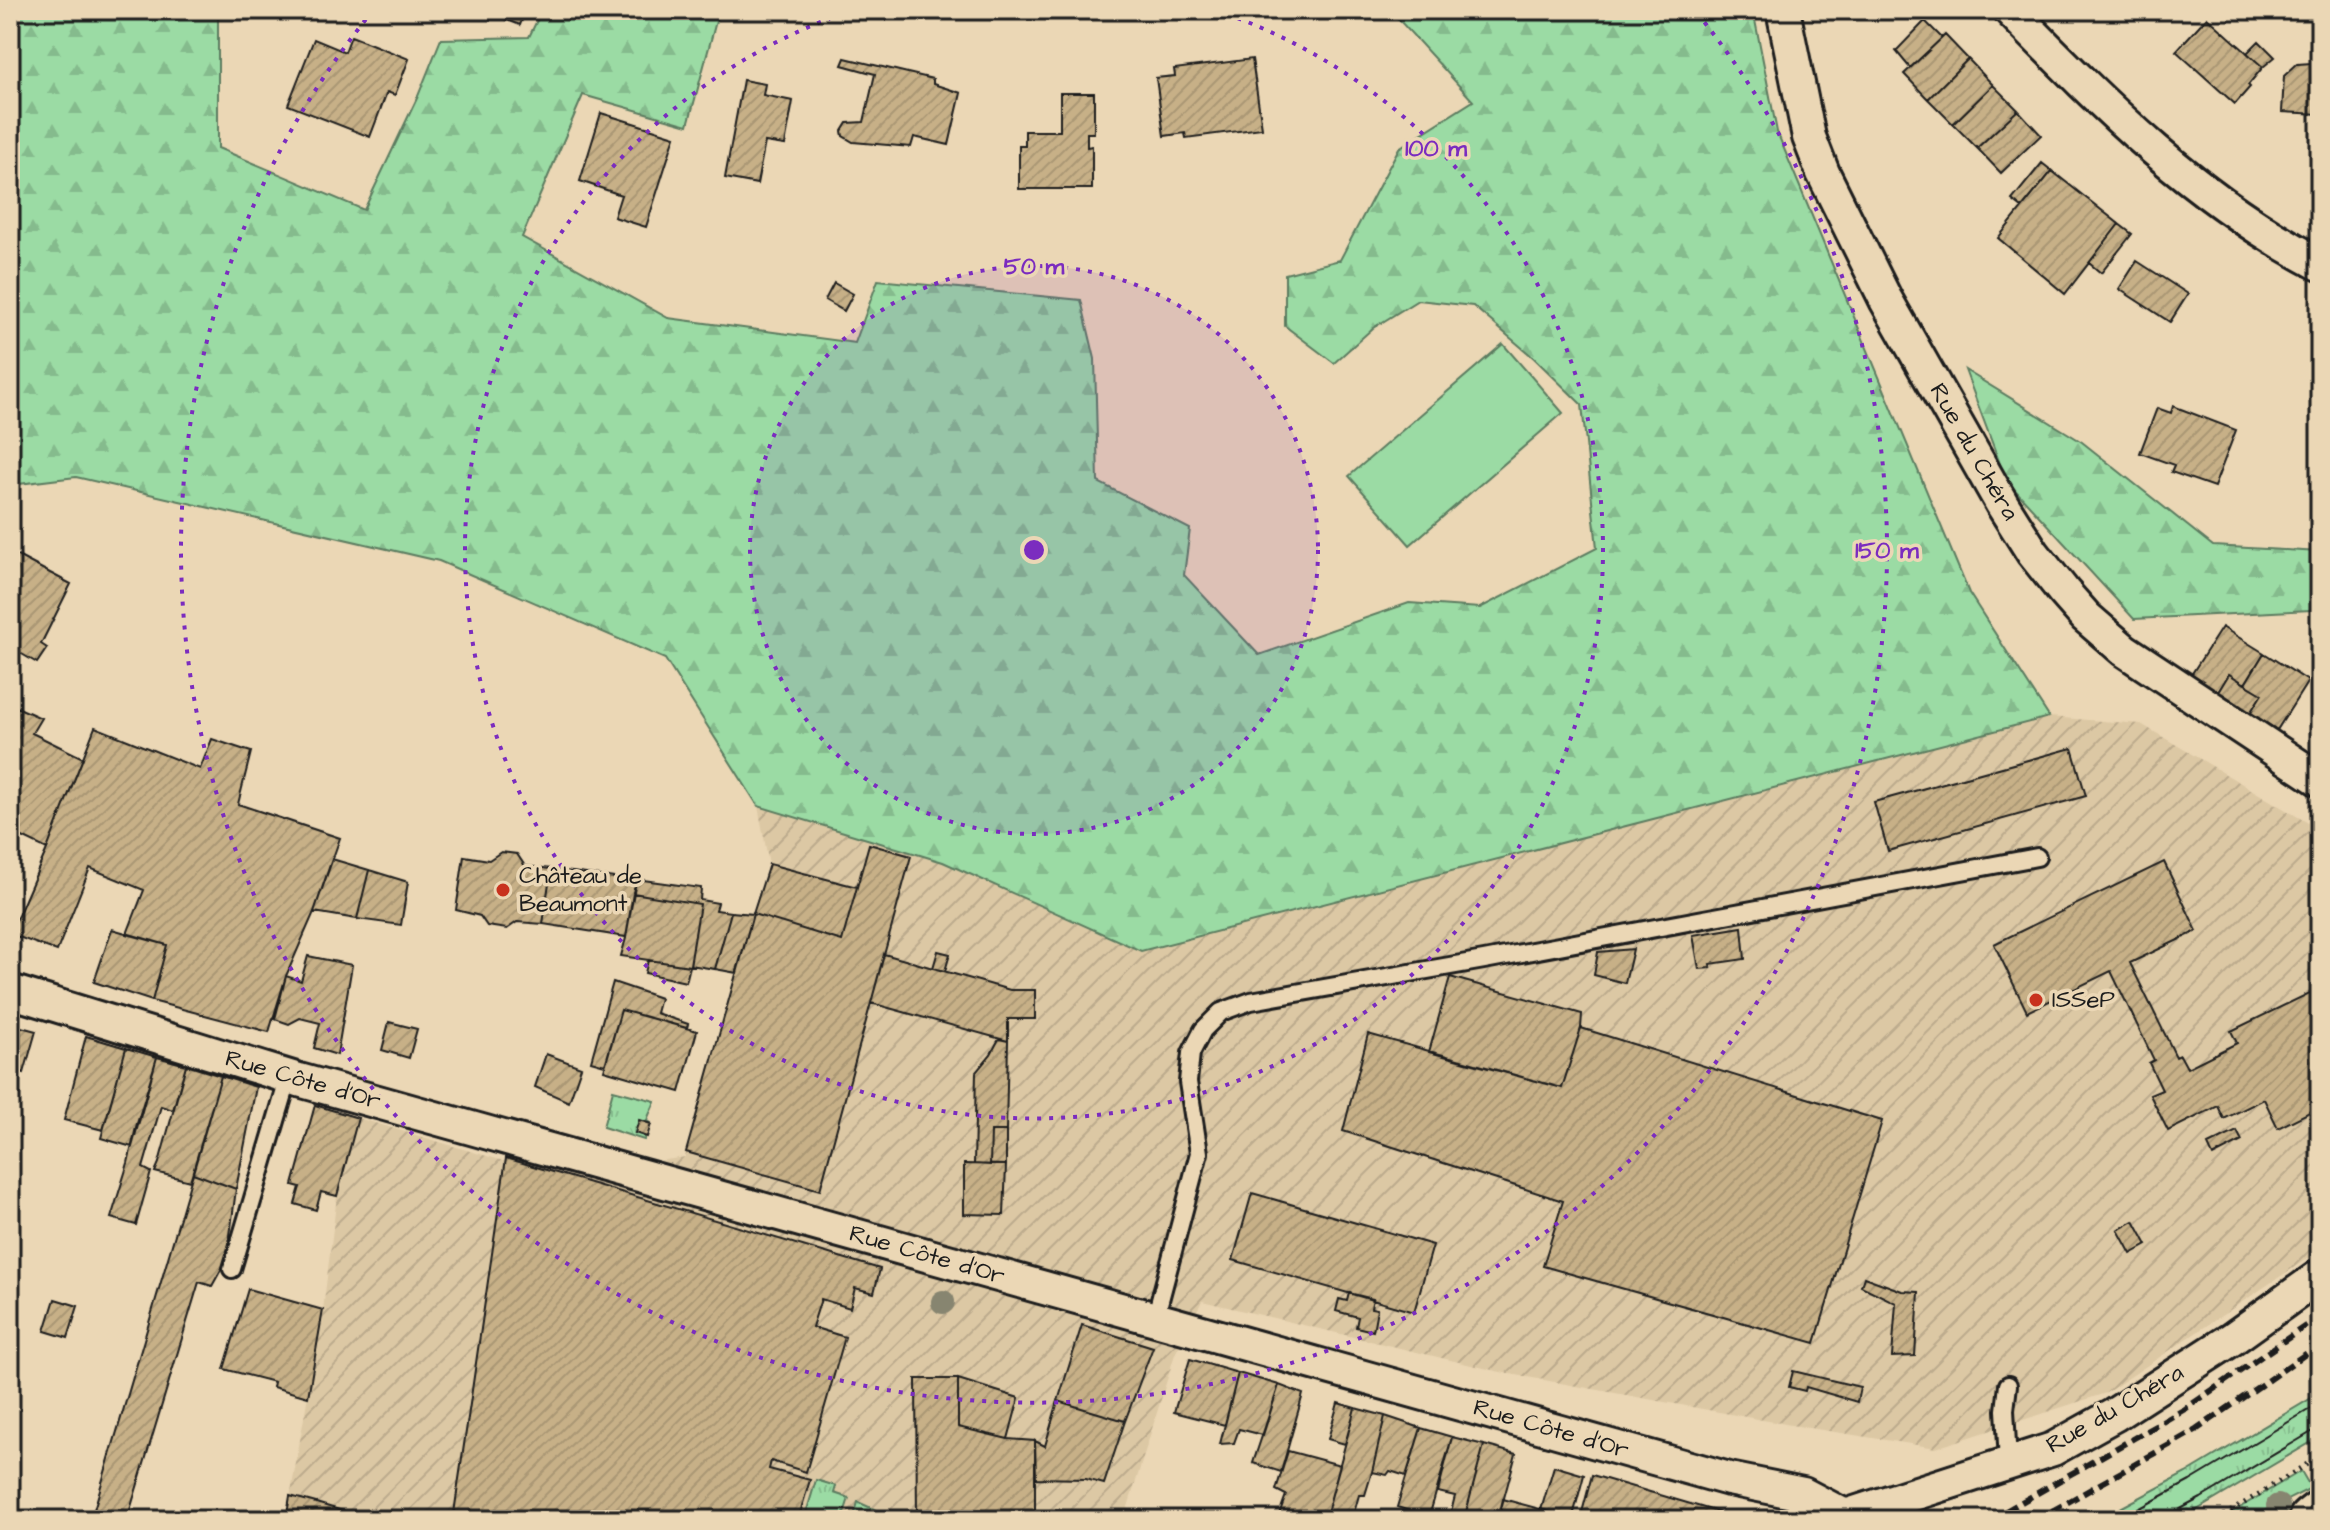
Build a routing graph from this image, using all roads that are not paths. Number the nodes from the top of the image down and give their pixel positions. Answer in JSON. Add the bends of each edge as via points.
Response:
{"nodes":[{"id":1,"x":1783,"y":10,"type":"edge"},
{"id":2,"x":2010,"y":10,"type":"edge"},
{"id":3,"x":2320,"y":264,"type":"edge"},
{"id":4,"x":2320,"y":780,"type":"edge"},
{"id":5,"x":2037,"y":857,"type":"dead end"},
{"id":6,"x":10,"y":991,"type":"edge"},
{"id":7,"x":289,"y":1077,"type":"junction"},
{"id":8,"x":232,"y":1269,"type":"dead end"},
{"id":9,"x":2320,"y":1276,"type":"edge"},
{"id":10,"x":1155,"y":1319,"type":"junction"},
{"id":11,"x":2008,"y":1385,"type":"dead end"},
{"id":12,"x":2008,"y":1461,"type":"junction"},
{"id":13,"x":2320,"y":1513,"type":"edge"},
{"id":14,"x":1838,"y":1518,"type":"edge"},
{"id":15,"x":2311,"y":1520,"type":"edge"}],
"edges":[{"from":1,"to":4,"type":"street","name":"Rue du Chéra","via":[[1809,137],[1823,173],[1886,300],[2033,553],[2086,617],[2124,650]]},
{"from":2,"to":3,"type":"street","via":[[2150,148],[2273,239]]},
{"from":5,"to":10,"type":"lane","via":[[1251,1001],[1221,1012],[1191,1053],[1188,1082],[1199,1153]]},
{"from":6,"to":7,"type":"street","name":"Rue Côte d'Or"},
{"from":7,"to":8,"type":"lane"},
{"from":7,"to":10,"type":"street","name":"Rue Côte d'Or"},
{"from":9,"to":12,"type":"street","name":"Rue du Chéra","via":[[2114,1415],[2053,1449]]},
{"from":10,"to":14,"type":"street","name":"Rue Côte d'Or","via":[[1729,1479],[1803,1494]]},
{"from":11,"to":12,"type":"lane"},
{"from":12,"to":14,"type":"street","name":"Rue du Chéra"},
{"from":13,"to":15,"type":"street"}]}
